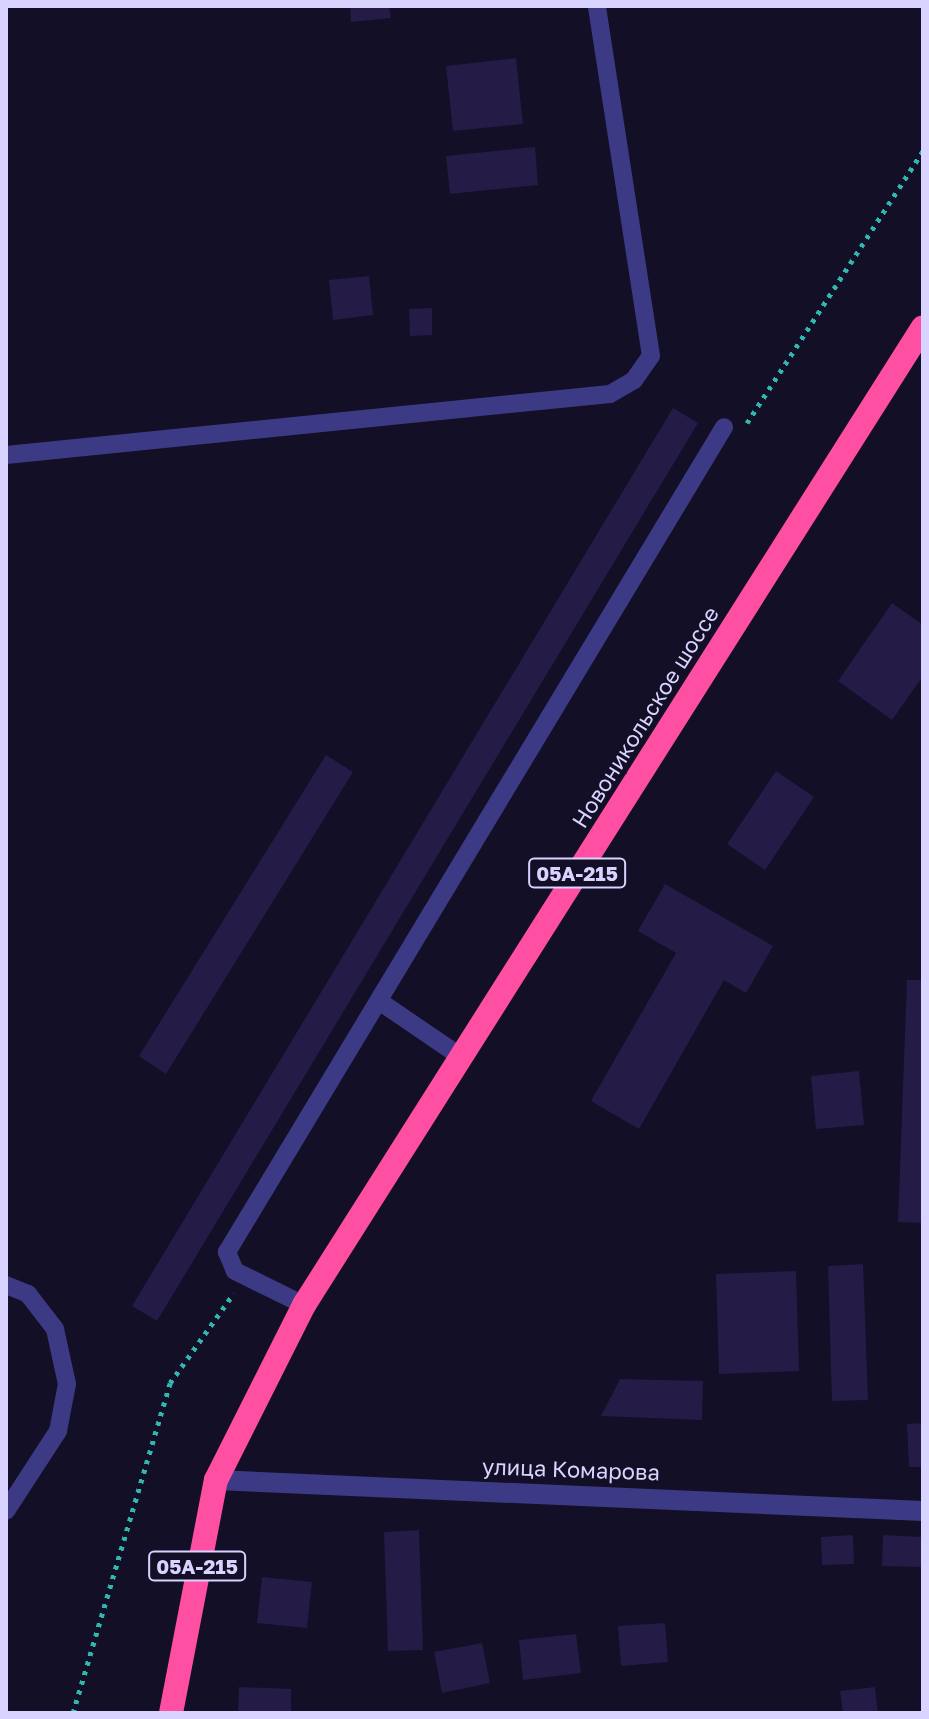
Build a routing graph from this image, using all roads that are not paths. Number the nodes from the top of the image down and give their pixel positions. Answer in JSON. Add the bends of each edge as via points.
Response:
{"nodes":[{"id":1,"x":597,"y":6,"type":"edge"},
{"id":2,"x":923,"y":327,"type":"edge"},
{"id":3,"x":734,"y":428,"type":"road end"},
{"id":4,"x":6,"y":455,"type":"edge"},
{"id":5,"x":379,"y":1001,"type":"junction"},
{"id":6,"x":461,"y":1057,"type":"junction"},
{"id":7,"x":6,"y":1285,"type":"edge"},
{"id":8,"x":304,"y":1305,"type":"junction"},
{"id":9,"x":216,"y":1480,"type":"junction"},
{"id":10,"x":6,"y":1511,"type":"edge"},
{"id":11,"x":923,"y":1511,"type":"edge"},
{"id":12,"x":171,"y":1713,"type":"edge"}],
"edges":[{"from":1,"to":4,"type":"lane","via":[[651,356],[634,380],[610,394]]},
{"from":2,"to":6,"type":"highway","name":"Новоникольское шоссе","number":"05А-215"},
{"from":3,"to":5,"type":"lane"},
{"from":5,"to":6,"type":"lane"},
{"from":5,"to":8,"type":"lane","via":[[227,1252],[227,1264]]},
{"from":6,"to":8,"type":"highway","name":"Новоникольское шоссе","number":"05А-215"},
{"from":7,"to":10,"type":"lane","via":[[28,1294],[55,1329],[67,1384],[58,1431]]},
{"from":8,"to":9,"type":"highway","name":"Новоникольское шоссе","number":"05А-215"},
{"from":9,"to":11,"type":"street","name":"улица Комарова"},
{"from":9,"to":12,"type":"highway","number":"05А-215"}]}
